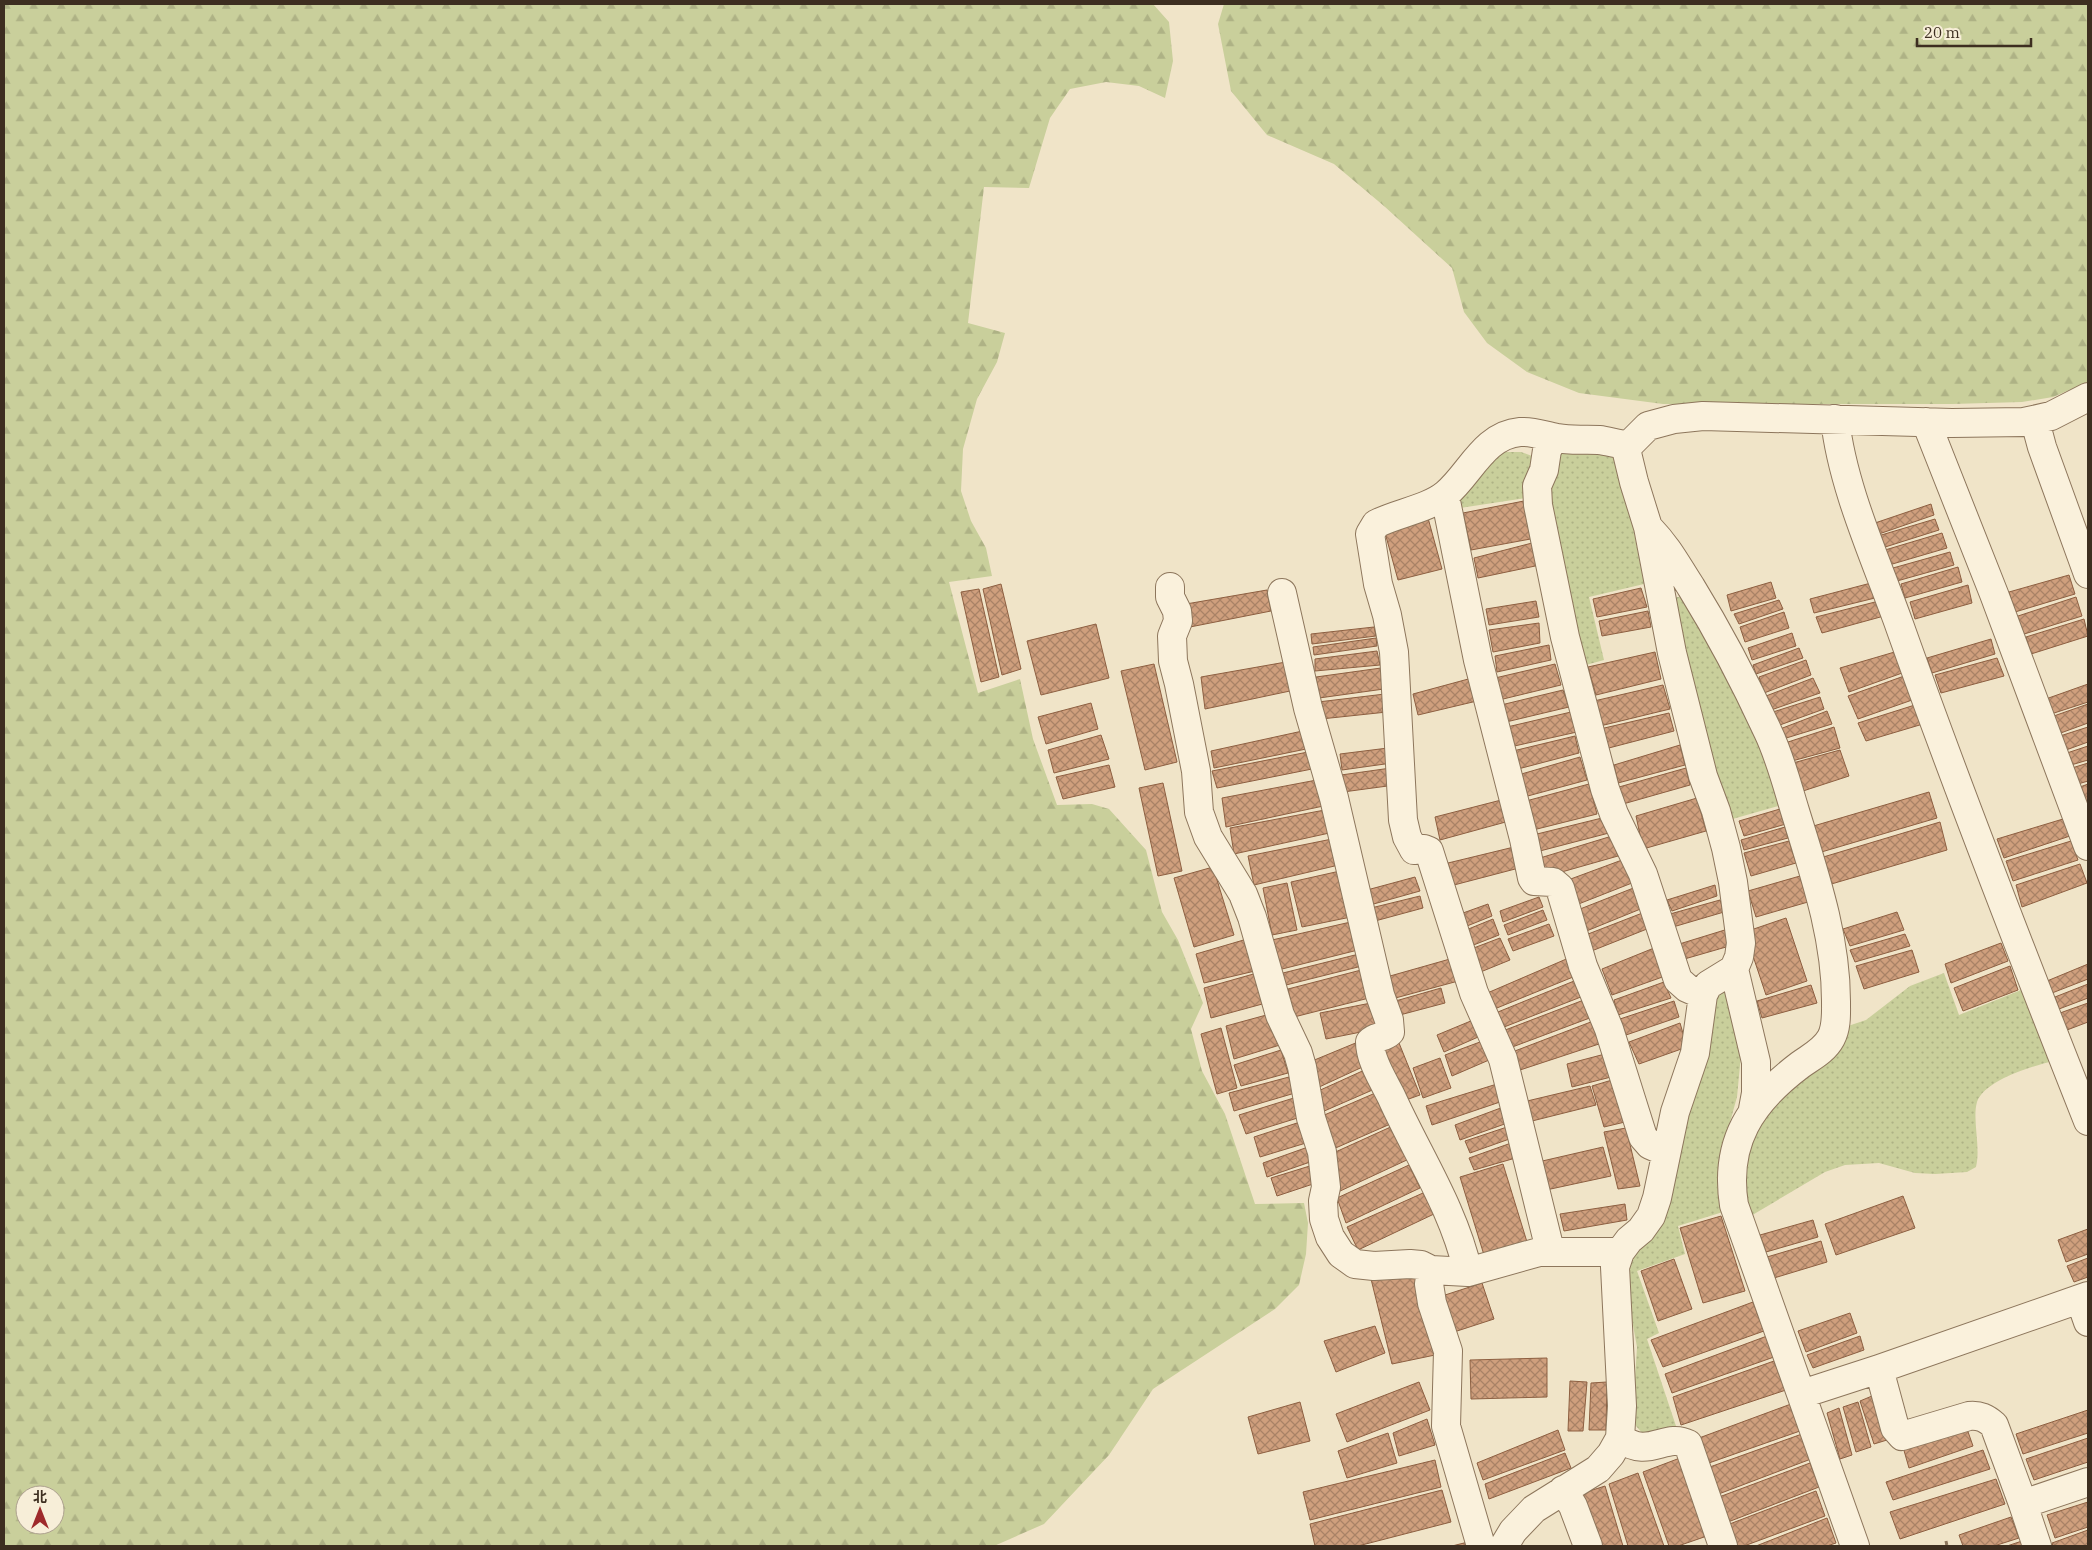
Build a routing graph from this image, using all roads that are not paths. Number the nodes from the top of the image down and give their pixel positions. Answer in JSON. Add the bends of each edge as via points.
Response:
{"nodes":[{"id":1,"x":2088,"y":397,"type":"edge"},
{"id":2,"x":1835,"y":419,"type":"junction"},
{"id":3,"x":2035,"y":421,"type":"junction"},
{"id":4,"x":1926,"y":422,"type":"junction"},
{"id":5,"x":1556,"y":438,"type":"junction"},
{"id":6,"x":1629,"y":445,"type":"junction"},
{"id":7,"x":1445,"y":496,"type":"junction"},
{"id":8,"x":1648,"y":527,"type":"junction"},
{"id":9,"x":2088,"y":574,"type":"edge"},
{"id":10,"x":1170,"y":587,"type":"dead end"},
{"id":11,"x":1282,"y":593,"type":"dead end"},
{"id":12,"x":2088,"y":846,"type":"edge"},
{"id":13,"x":1734,"y":969,"type":"junction"},
{"id":14,"x":1703,"y":994,"type":"junction"},
{"id":15,"x":1753,"y":1109,"type":"junction"},
{"id":16,"x":2088,"y":1121,"type":"edge"},
{"id":17,"x":1666,"y":1152,"type":"junction"},
{"id":18,"x":1550,"y":1250,"type":"junction"},
{"id":19,"x":1620,"y":1252,"type":"junction"},
{"id":20,"x":1431,"y":1270,"type":"junction"},
{"id":21,"x":1468,"y":1272,"type":"junction"},
{"id":22,"x":2085,"y":1306,"type":"edge"},
{"id":23,"x":1879,"y":1369,"type":"junction"},
{"id":24,"x":1802,"y":1394,"type":"junction"},
{"id":25,"x":1620,"y":1438,"type":"junction"},
{"id":26,"x":2088,"y":1482,"type":"edge"},
{"id":27,"x":1563,"y":1490,"type":"junction"},
{"id":28,"x":2023,"y":1504,"type":"junction"},
{"id":29,"x":1481,"y":1546,"type":"edge"},
{"id":30,"x":1504,"y":1546,"type":"edge"},
{"id":31,"x":1588,"y":1546,"type":"edge"},
{"id":32,"x":1723,"y":1546,"type":"edge"},
{"id":33,"x":1855,"y":1546,"type":"edge"},
{"id":34,"x":2037,"y":1546,"type":"edge"}],
"edges":[{"from":1,"to":3,"type":"street"},
{"from":2,"to":4,"type":"street"},
{"from":2,"to":6,"type":"street","via":[[1704,416],[1648,426]]},
{"from":2,"to":16,"type":"street","via":[[1841,460],[1919,682],[2020,952]]},
{"from":3,"to":4,"type":"street"},
{"from":3,"to":9,"type":"street"},
{"from":4,"to":12,"type":"street"},
{"from":5,"to":6,"type":"street"},
{"from":5,"to":7,"type":"street","via":[[1539,433],[1508,434],[1481,454]]},
{"from":5,"to":14,"type":"street","via":[[1547,450],[1538,486],[1538,505],[1587,726],[1605,789],[1643,874],[1678,980],[1687,988]]},
{"from":6,"to":8,"type":"street","via":[[1630,465]]},
{"from":7,"to":17,"type":"street","via":[[1478,660],[1532,878],[1541,883],[1553,882],[1560,888],[1583,966],[1610,1029],[1643,1137],[1650,1145]]},
{"from":7,"to":18,"type":"street","via":[[1376,524],[1370,534],[1394,659],[1403,820],[1414,850],[1429,851],[1474,993],[1503,1059]]},
{"from":8,"to":13,"type":"street","via":[[1672,653],[1733,882],[1741,943]]},
{"from":8,"to":15,"type":"street","via":[[1671,552],[1746,684],[1784,776],[1829,927],[1836,991],[1836,1019],[1831,1038]]},
{"from":10,"to":20,"type":"street","via":[[1178,621],[1172,636],[1173,661],[1196,771],[1199,812],[1208,837],[1243,894],[1280,1015],[1302,1068],[1310,1118],[1322,1152],[1326,1187],[1324,1219],[1330,1236],[1341,1254],[1355,1264],[1410,1264]]},
{"from":11,"to":21,"type":"street","via":[[1308,708],[1334,798],[1390,1025],[1387,1035],[1373,1038],[1370,1042],[1372,1054],[1449,1214]]},
{"from":13,"to":14,"type":"street","via":[[1708,985]]},
{"from":13,"to":15,"type":"street","via":[[1756,1062]]},
{"from":14,"to":17,"type":"street","via":[[1695,1053],[1675,1112]]},
{"from":15,"to":24,"type":"street","via":[[1742,1127],[1735,1149],[1732,1173],[1734,1205]]},
{"from":17,"to":19,"type":"street","via":[[1663,1176],[1651,1216]]},
{"from":18,"to":19,"type":"street"},
{"from":18,"to":21,"type":"street"},
{"from":19,"to":25,"type":"street","via":[[1615,1267],[1622,1406]]},
{"from":20,"to":21,"type":"street"},
{"from":20,"to":29,"type":"street","via":[[1432,1303],[1448,1351],[1446,1426]]},
{"from":22,"to":23,"type":"street"},
{"from":23,"to":24,"type":"street"},
{"from":23,"to":28,"type":"street","via":[[1895,1428],[1902,1436],[1969,1416],[1988,1419],[1994,1425]]},
{"from":24,"to":33,"type":"street"},
{"from":25,"to":27,"type":"street","via":[[1598,1469]]},
{"from":25,"to":32,"type":"street","via":[[1641,1448],[1680,1440],[1688,1444]]},
{"from":26,"to":28,"type":"street"},
{"from":27,"to":30,"type":"street","via":[[1522,1520]]},
{"from":27,"to":31,"type":"street","via":[[1574,1506]]},
{"from":28,"to":34,"type":"street"}]}
